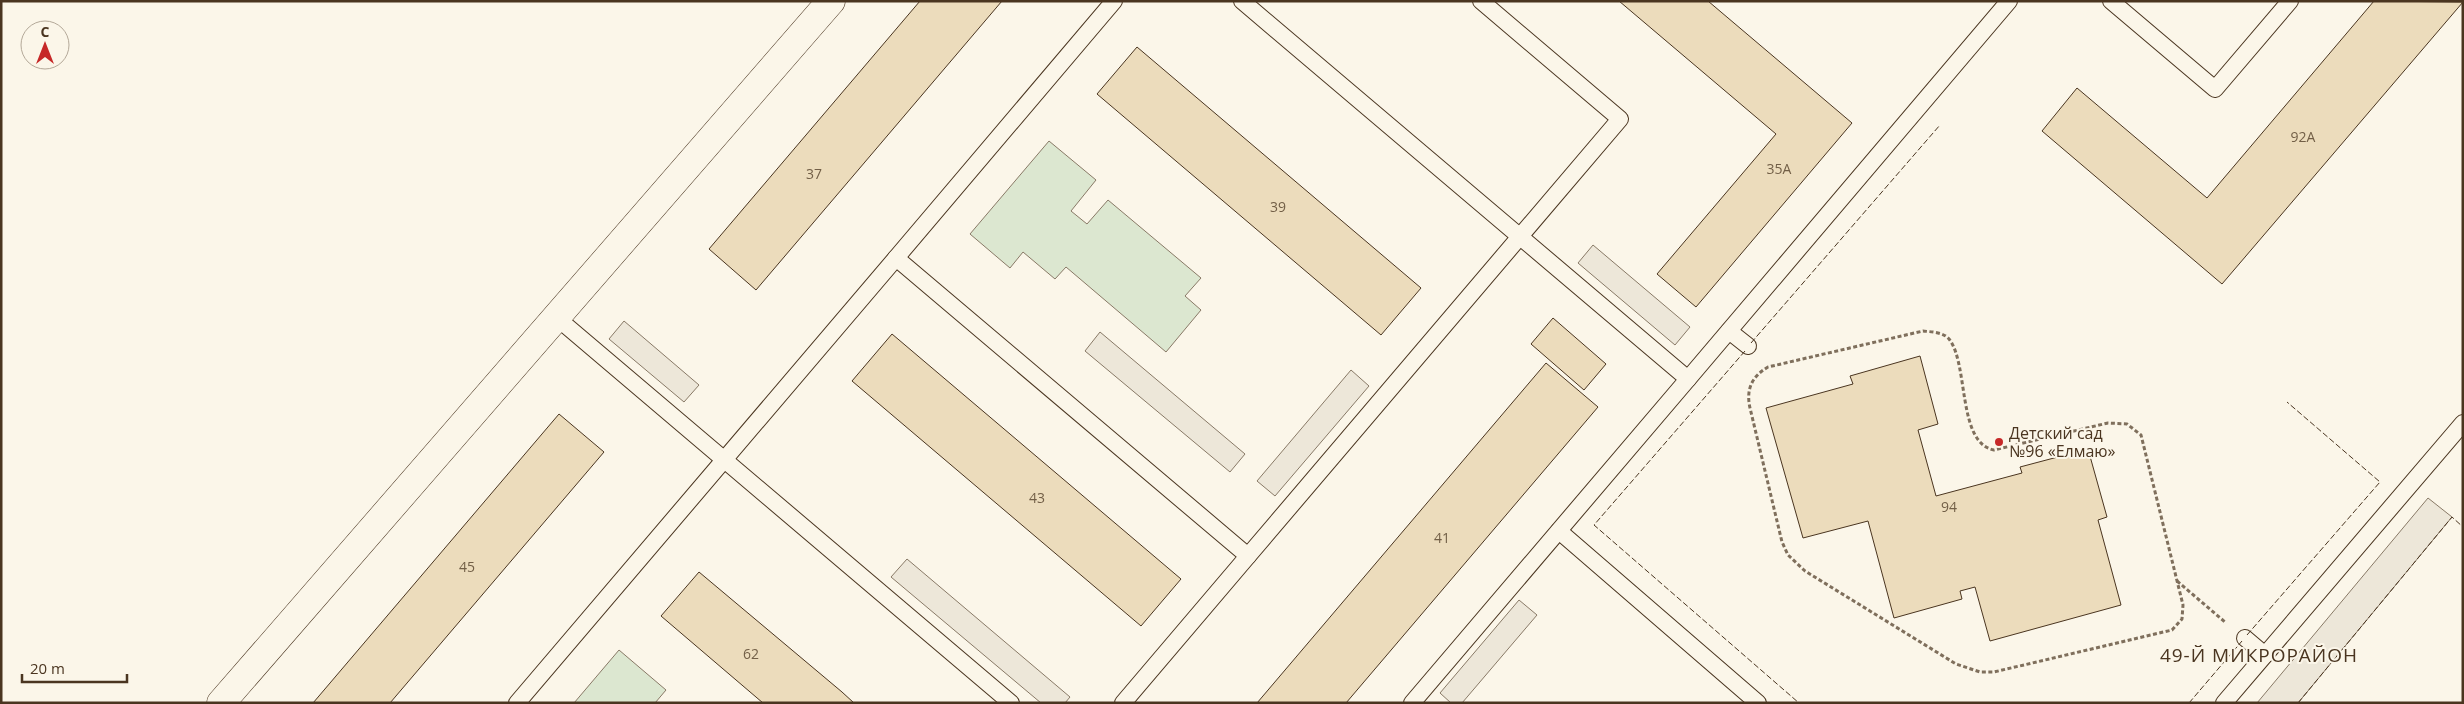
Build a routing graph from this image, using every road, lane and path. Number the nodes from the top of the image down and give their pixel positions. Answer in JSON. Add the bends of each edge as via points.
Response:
{"nodes":[{"id":1,"x":831,"y":1,"type":"edge"},
{"id":2,"x":1114,"y":1,"type":"edge"},
{"id":3,"x":1242,"y":1,"type":"edge"},
{"id":4,"x":1481,"y":1,"type":"edge"},
{"id":5,"x":2009,"y":1,"type":"edge"},
{"id":6,"x":2111,"y":1,"type":"edge"},
{"id":7,"x":2290,"y":1,"type":"edge"},
{"id":8,"x":1520,"y":237,"type":"junction"},
{"id":9,"x":896,"y":258,"type":"junction"},
{"id":10,"x":556,"y":317,"type":"junction"},
{"id":11,"x":1729,"y":331,"type":"junction"},
{"id":12,"x":1748,"y":346,"type":"dead end"},
{"id":13,"x":1688,"y":379,"type":"junction"},
{"id":14,"x":2463,"y":423,"type":"edge"},
{"id":15,"x":724,"y":460,"type":"junction"},
{"id":16,"x":1559,"y":531,"type":"junction"},
{"id":17,"x":1248,"y":556,"type":"junction"},
{"id":18,"x":2177,"y":581,"type":"junction"},
{"id":19,"x":2245,"y":638,"type":"joint"},
{"id":20,"x":2265,"y":655,"type":"junction"},
{"id":21,"x":221,"y":703,"type":"edge"},
{"id":22,"x":517,"y":703,"type":"edge"},
{"id":23,"x":1011,"y":703,"type":"edge"},
{"id":24,"x":1123,"y":703,"type":"edge"},
{"id":25,"x":1412,"y":703,"type":"edge"},
{"id":26,"x":1758,"y":703,"type":"edge"},
{"id":27,"x":2224,"y":703,"type":"edge"}],
"edges":[{"from":1,"to":10,"type":"street"},
{"from":2,"to":9,"type":"lane"},
{"from":3,"to":8,"type":"lane"},
{"from":4,"to":8,"type":"lane","via":[[1620,119]]},
{"from":5,"to":11,"type":"lane"},
{"from":6,"to":7,"type":"lane","via":[[2215,89]]},
{"from":8,"to":13,"type":"lane"},
{"from":8,"to":17,"type":"lane"},
{"from":9,"to":15,"type":"lane"},
{"from":9,"to":17,"type":"lane"},
{"from":10,"to":15,"type":"lane"},
{"from":10,"to":21,"type":"street"},
{"from":11,"to":12,"type":"lane"},
{"from":11,"to":13,"type":"lane"},
{"from":13,"to":16,"type":"lane"},
{"from":14,"to":20,"type":"lane"},
{"from":15,"to":22,"type":"lane"},
{"from":15,"to":23,"type":"lane"},
{"from":16,"to":25,"type":"lane"},
{"from":16,"to":26,"type":"lane"},
{"from":17,"to":24,"type":"lane"},
{"from":18,"to":18,"type":"path","via":[[2183,605],[2182,619],[2172,630],[1994,672],[1967,670],[1805,571],[1788,555],[1782,542],[1750,408],[1750,386],[1758,373],[1768,368],[1924,331],[1937,332],[1948,339],[1954,352],[1974,433],[1983,447],[1994,450],[2108,424],[2127,424],[2142,434]]},
{"from":18,"to":19,"type":"path"},
{"from":19,"to":20,"type":"lane"},
{"from":20,"to":27,"type":"lane"}]}
